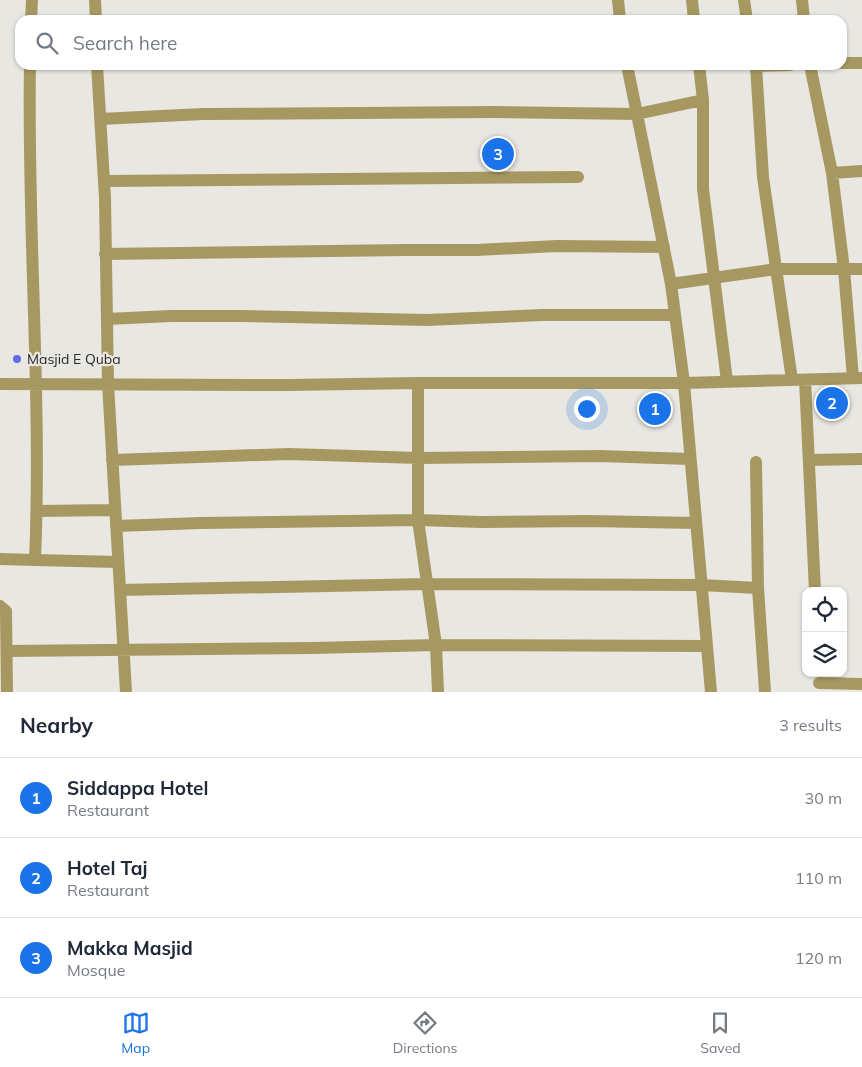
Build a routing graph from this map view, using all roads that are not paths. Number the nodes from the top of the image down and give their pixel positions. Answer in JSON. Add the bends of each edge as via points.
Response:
{"nodes":[{"id":1,"x":32,"y":0,"type":"edge"},
{"id":2,"x":95,"y":0,"type":"edge"},
{"id":3,"x":618,"y":0,"type":"edge"},
{"id":4,"x":692,"y":0,"type":"edge"},
{"id":5,"x":744,"y":0,"type":"edge"},
{"id":6,"x":802,"y":0,"type":"edge"},
{"id":7,"x":31,"y":15,"type":"edge"},
{"id":8,"x":96,"y":15,"type":"edge"},
{"id":9,"x":620,"y":15,"type":"edge"},
{"id":10,"x":694,"y":15,"type":"edge"},
{"id":11,"x":746,"y":15,"type":"edge"},
{"id":12,"x":804,"y":15,"type":"edge"},
{"id":13,"x":862,"y":62,"type":"edge"},
{"id":14,"x":847,"y":63,"type":"edge"},
{"id":15,"x":30,"y":70,"type":"edge"},
{"id":16,"x":98,"y":70,"type":"edge"},
{"id":17,"x":628,"y":70,"type":"edge"},
{"id":18,"x":700,"y":70,"type":"edge"},
{"id":19,"x":756,"y":70,"type":"edge"},
{"id":20,"x":811,"y":70,"type":"edge"},
{"id":21,"x":703,"y":100,"type":"junction"},
{"id":22,"x":637,"y":114,"type":"junction"},
{"id":23,"x":100,"y":119,"type":"junction"},
{"id":24,"x":862,"y":171,"type":"edge"},
{"id":25,"x":832,"y":173,"type":"junction"},
{"id":26,"x":578,"y":177,"type":"dead end"},
{"id":27,"x":104,"y":181,"type":"junction"},
{"id":28,"x":664,"y":247,"type":"junction"},
{"id":29,"x":106,"y":254,"type":"junction"},
{"id":30,"x":776,"y":269,"type":"junction"},
{"id":31,"x":844,"y":269,"type":"junction"},
{"id":32,"x":862,"y":269,"type":"edge"},
{"id":33,"x":713,"y":278,"type":"junction"},
{"id":34,"x":671,"y":284,"type":"junction"},
{"id":35,"x":675,"y":315,"type":"junction"},
{"id":36,"x":106,"y":319,"type":"junction"},
{"id":37,"x":858,"y":378,"type":"edge"},
{"id":38,"x":792,"y":380,"type":"junction"},
{"id":39,"x":805,"y":380,"type":"junction"},
{"id":40,"x":728,"y":381,"type":"junction"},
{"id":41,"x":418,"y":382,"type":"junction"},
{"id":42,"x":684,"y":382,"type":"junction"},
{"id":43,"x":0,"y":384,"type":"edge"},
{"id":44,"x":36,"y":384,"type":"junction"},
{"id":45,"x":108,"y":384,"type":"junction"},
{"id":46,"x":418,"y":458,"type":"junction"},
{"id":47,"x":690,"y":459,"type":"junction"},
{"id":48,"x":862,"y":459,"type":"edge"},
{"id":49,"x":112,"y":460,"type":"junction"},
{"id":50,"x":810,"y":460,"type":"junction"},
{"id":51,"x":756,"y":462,"type":"dead end"},
{"id":52,"x":115,"y":510,"type":"junction"},
{"id":53,"x":37,"y":511,"type":"junction"},
{"id":54,"x":418,"y":520,"type":"junction"},
{"id":55,"x":696,"y":523,"type":"junction"},
{"id":56,"x":116,"y":526,"type":"junction"},
{"id":57,"x":0,"y":559,"type":"edge"},
{"id":58,"x":35,"y":560,"type":"junction"},
{"id":59,"x":118,"y":562,"type":"junction"},
{"id":60,"x":426,"y":584,"type":"junction"},
{"id":61,"x":701,"y":585,"type":"junction"},
{"id":62,"x":815,"y":587,"type":"edge"},
{"id":63,"x":758,"y":588,"type":"junction"},
{"id":64,"x":120,"y":590,"type":"junction"},
{"id":65,"x":0,"y":606,"type":"edge"},
{"id":66,"x":436,"y":645,"type":"junction"},
{"id":67,"x":707,"y":646,"type":"junction"},
{"id":68,"x":7,"y":651,"type":"junction"},
{"id":69,"x":124,"y":651,"type":"junction"},
{"id":70,"x":819,"y":683,"type":"edge"},
{"id":71,"x":862,"y":684,"type":"edge"},
{"id":72,"x":7,"y":692,"type":"edge"},
{"id":73,"x":126,"y":692,"type":"edge"},
{"id":74,"x":438,"y":692,"type":"edge"},
{"id":75,"x":710,"y":692,"type":"edge"},
{"id":76,"x":765,"y":692,"type":"edge"}],
"edges":[{"from":1,"to":7,"type":"street"},
{"from":2,"to":8,"type":"street"},
{"from":3,"to":9,"type":"street"},
{"from":4,"to":10,"type":"street"},
{"from":5,"to":11,"type":"street"},
{"from":6,"to":12,"type":"street"},
{"from":13,"to":14,"type":"street"},
{"from":15,"to":44,"type":"street","via":[[29,170]]},
{"from":16,"to":23,"type":"street"},
{"from":17,"to":22,"type":"street"},
{"from":18,"to":21,"type":"street"},
{"from":19,"to":30,"type":"street","via":[[763,177]]},
{"from":20,"to":25,"type":"street"},
{"from":21,"to":22,"type":"street"},
{"from":21,"to":33,"type":"street","via":[[702,188]]},
{"from":22,"to":23,"type":"street","via":[[203,114]]},
{"from":22,"to":28,"type":"street"},
{"from":23,"to":27,"type":"street"},
{"from":24,"to":25,"type":"street"},
{"from":25,"to":31,"type":"street"},
{"from":26,"to":27,"type":"street"},
{"from":27,"to":29,"type":"street"},
{"from":28,"to":29,"type":"street"},
{"from":28,"to":34,"type":"street"},
{"from":29,"to":36,"type":"street"},
{"from":30,"to":31,"type":"street"},
{"from":30,"to":33,"type":"street"},
{"from":30,"to":38,"type":"street"},
{"from":31,"to":32,"type":"street"},
{"from":31,"to":37,"type":"street"},
{"from":33,"to":34,"type":"street"},
{"from":33,"to":40,"type":"street"},
{"from":34,"to":35,"type":"street"},
{"from":35,"to":36,"type":"street","via":[[542,314],[427,320],[240,316]]},
{"from":35,"to":42,"type":"street"},
{"from":36,"to":45,"type":"street"},
{"from":37,"to":39,"type":"street"},
{"from":38,"to":39,"type":"street"},
{"from":38,"to":40,"type":"street"},
{"from":39,"to":50,"type":"street"},
{"from":40,"to":42,"type":"street"},
{"from":41,"to":42,"type":"street"},
{"from":41,"to":45,"type":"street"},
{"from":41,"to":46,"type":"street"},
{"from":42,"to":47,"type":"street"},
{"from":43,"to":44,"type":"street"},
{"from":44,"to":45,"type":"street"},
{"from":44,"to":53,"type":"street"},
{"from":45,"to":49,"type":"street"},
{"from":46,"to":47,"type":"street","via":[[600,456]]},
{"from":46,"to":49,"type":"street","via":[[289,454]]},
{"from":46,"to":54,"type":"street"},
{"from":47,"to":55,"type":"street"},
{"from":48,"to":50,"type":"street"},
{"from":49,"to":52,"type":"street"},
{"from":50,"to":62,"type":"street"},
{"from":51,"to":63,"type":"street"},
{"from":52,"to":53,"type":"street"},
{"from":52,"to":56,"type":"street"},
{"from":53,"to":58,"type":"street"},
{"from":54,"to":55,"type":"street"},
{"from":54,"to":56,"type":"street"},
{"from":54,"to":60,"type":"street"},
{"from":55,"to":61,"type":"street"},
{"from":56,"to":59,"type":"street"},
{"from":57,"to":58,"type":"street"},
{"from":58,"to":59,"type":"street"},
{"from":59,"to":64,"type":"street"},
{"from":60,"to":61,"type":"street"},
{"from":60,"to":64,"type":"street"},
{"from":60,"to":66,"type":"street"},
{"from":61,"to":63,"type":"street"},
{"from":61,"to":67,"type":"street"},
{"from":63,"to":76,"type":"street"},
{"from":64,"to":69,"type":"street"},
{"from":65,"to":68,"type":"street","via":[[6,611]]},
{"from":66,"to":67,"type":"street"},
{"from":66,"to":69,"type":"street"},
{"from":66,"to":74,"type":"street"},
{"from":67,"to":75,"type":"street"},
{"from":68,"to":69,"type":"street"},
{"from":68,"to":72,"type":"street"},
{"from":69,"to":73,"type":"street"},
{"from":70,"to":71,"type":"street"}]}
